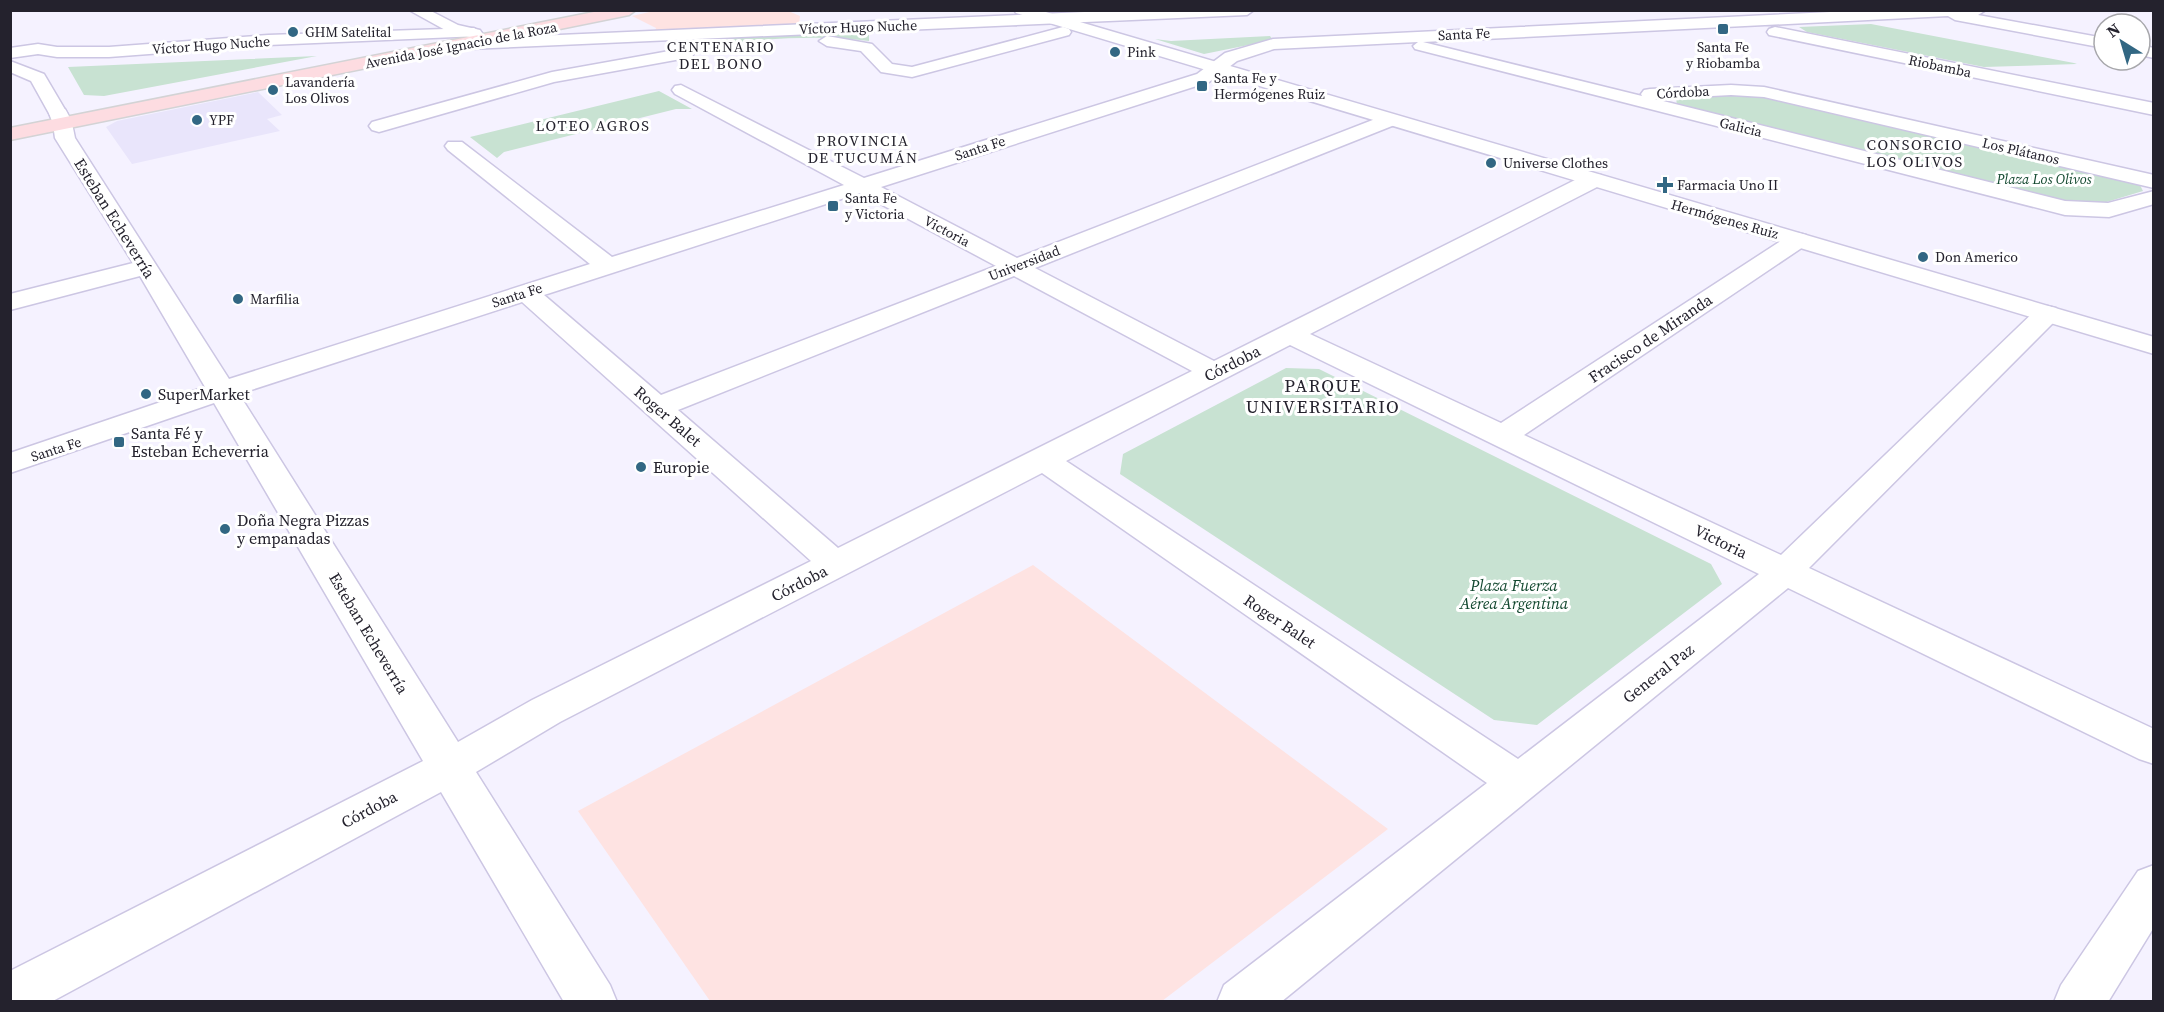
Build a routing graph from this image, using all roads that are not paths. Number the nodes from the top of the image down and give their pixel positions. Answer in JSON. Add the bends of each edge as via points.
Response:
{"nodes":[{"id":1,"x":416,"y":10,"type":"edge"},
{"id":2,"x":586,"y":10,"type":"edge"},
{"id":3,"x":629,"y":10,"type":"edge"},
{"id":4,"x":1021,"y":10,"type":"edge"},
{"id":5,"x":1247,"y":10,"type":"edge"},
{"id":6,"x":1980,"y":10,"type":"edge"},
{"id":7,"x":1938,"y":12,"type":"junction"},
{"id":8,"x":1050,"y":19,"type":"junction"},
{"id":9,"x":1726,"y":22,"type":"junction"},
{"id":10,"x":1080,"y":28,"type":"junction"},
{"id":11,"x":471,"y":38,"type":"junction"},
{"id":12,"x":1387,"y":38,"type":"junction"},
{"id":13,"x":2092,"y":41,"type":"edge"},
{"id":14,"x":52,"y":55,"type":"junction"},
{"id":15,"x":11,"y":58,"type":"edge"},
{"id":16,"x":1218,"y":68,"type":"junction"},
{"id":17,"x":2058,"y":71,"type":"dead end"},
{"id":18,"x":1986,"y":75,"type":"junction"},
{"id":19,"x":38,"y":78,"type":"junction"},
{"id":20,"x":681,"y":90,"type":"dead end"},
{"id":21,"x":1747,"y":90,"type":"joint"},
{"id":22,"x":1618,"y":96,"type":"junction"},
{"id":23,"x":2154,"y":109,"type":"edge"},
{"id":24,"x":61,"y":119,"type":"junction"},
{"id":25,"x":1390,"y":120,"type":"junction"},
{"id":26,"x":10,"y":122,"type":"edge"},
{"id":27,"x":379,"y":126,"type":"dead end"},
{"id":28,"x":10,"y":134,"type":"edge"},
{"id":29,"x":455,"y":146,"type":"dead end"},
{"id":30,"x":1593,"y":180,"type":"junction"},
{"id":31,"x":2154,"y":182,"type":"edge"},
{"id":32,"x":861,"y":186,"type":"junction"},
{"id":33,"x":2154,"y":197,"type":"edge"},
{"id":34,"x":1798,"y":240,"type":"junction"},
{"id":35,"x":608,"y":266,"type":"junction"},
{"id":36,"x":147,"y":267,"type":"junction"},
{"id":37,"x":1016,"y":267,"type":"junction"},
{"id":38,"x":526,"y":292,"type":"junction"},
{"id":39,"x":10,"y":302,"type":"edge"},
{"id":40,"x":2047,"y":314,"type":"junction"},
{"id":41,"x":1288,"y":334,"type":"junction"},
{"id":42,"x":2154,"y":346,"type":"edge"},
{"id":43,"x":1214,"y":372,"type":"junction"},
{"id":44,"x":222,"y":391,"type":"junction"},
{"id":45,"x":658,"y":407,"type":"junction"},
{"id":46,"x":1502,"y":436,"type":"junction"},
{"id":47,"x":1042,"y":459,"type":"junction"},
{"id":48,"x":10,"y":464,"type":"edge"},
{"id":49,"x":835,"y":564,"type":"junction"},
{"id":50,"x":1785,"y":572,"type":"junction"},
{"id":51,"x":2154,"y":748,"type":"edge"},
{"id":52,"x":450,"y":767,"type":"junction"},
{"id":53,"x":1519,"y":782,"type":"junction"},
{"id":54,"x":2154,"y":885,"type":"edge"},
{"id":55,"x":10,"y":997,"type":"edge"},
{"id":56,"x":592,"y":1002,"type":"edge"},
{"id":57,"x":1242,"y":1002,"type":"edge"},
{"id":58,"x":2079,"y":1002,"type":"edge"}],
"edges":[{"from":1,"to":11,"type":"street"},
{"from":2,"to":11,"type":"main road","name":"Avenida José Ignacio de la Roza"},
{"from":3,"to":11,"type":"main road","name":"Avenida José Ignacio de la Roza"},
{"from":4,"to":8,"type":"street","name":"Hermógenes Ruiz"},
{"from":5,"to":8,"type":"street","name":"Víctor Hugo Nuche"},
{"from":6,"to":7,"type":"street","name":"Santa Fe"},
{"from":7,"to":9,"type":"street","name":"Santa Fe"},
{"from":7,"to":13,"type":"street"},
{"from":8,"to":10,"type":"street","name":"Hermógenes Ruiz"},
{"from":8,"to":11,"type":"street","name":"Víctor Hugo Nuche"},
{"from":9,"to":12,"type":"street","name":"Santa Fe"},
{"from":9,"to":18,"type":"street","name":"Riobamba"},
{"from":10,"to":16,"type":"street","name":"Hermógenes Ruiz"},
{"from":10,"to":27,"type":"street","via":[[912,72],[887,68],[867,47],[839,42],[788,41],[697,51],[552,76]]},
{"from":11,"to":14,"type":"street","name":"Víctor Hugo Nuche","via":[[268,40]]},
{"from":11,"to":24,"type":"main road","name":"Avenida José Ignacio de la Roza"},
{"from":12,"to":16,"type":"street","name":"Santa Fe","via":[[1273,44],[1231,57]]},
{"from":12,"to":22,"type":"street","name":"Galicia"},
{"from":14,"to":15,"type":"street","name":"Víctor Hugo Nuche"},
{"from":14,"to":19,"type":"street"},
{"from":15,"to":19,"type":"street"},
{"from":16,"to":25,"type":"street","name":"Hermógenes Ruiz"},
{"from":16,"to":32,"type":"street","name":"Santa Fe","via":[[1198,80]]},
{"from":17,"to":18,"type":"street"},
{"from":18,"to":23,"type":"street","name":"Riobamba"},
{"from":19,"to":24,"type":"street","name":"Esteban Echeverría"},
{"from":20,"to":32,"type":"street","name":"Victoria"},
{"from":21,"to":22,"type":"street","name":"Córdoba"},
{"from":21,"to":31,"type":"street","name":"Los Plátanos"},
{"from":22,"to":33,"type":"street","name":"Galicia","via":[[2054,206],[2109,210]]},
{"from":24,"to":26,"type":"main road","name":"Avenida José Ignacio de la Roza"},
{"from":24,"to":28,"type":"main road","name":"Avenida José Ignacio de la Roza"},
{"from":24,"to":36,"type":"street","name":"Esteban Echeverría","via":[[65,138]]},
{"from":25,"to":30,"type":"street","name":"Hermógenes Ruiz"},
{"from":25,"to":37,"type":"street","name":"Universidad"},
{"from":29,"to":35,"type":"street"},
{"from":30,"to":34,"type":"street","name":"Hermógenes Ruiz"},
{"from":30,"to":41,"type":"street","name":"Córdoba"},
{"from":32,"to":35,"type":"street","name":"Santa Fe"},
{"from":32,"to":37,"type":"street","name":"Victoria"},
{"from":34,"to":40,"type":"street","name":"Hermógenes Ruiz"},
{"from":34,"to":46,"type":"street","name":"Fracisco de Miranda"},
{"from":35,"to":38,"type":"street","name":"Santa Fe"},
{"from":36,"to":39,"type":"street"},
{"from":36,"to":44,"type":"street","name":"Esteban Echeverría"},
{"from":37,"to":43,"type":"street","name":"Victoria"},
{"from":37,"to":45,"type":"street","name":"Universidad"},
{"from":38,"to":44,"type":"street","name":"Santa Fe"},
{"from":38,"to":45,"type":"street","name":"Roger Balet"},
{"from":40,"to":42,"type":"street","name":"Hermógenes Ruiz"},
{"from":40,"to":50,"type":"street","name":"General Paz"},
{"from":41,"to":43,"type":"street","name":"Córdoba"},
{"from":41,"to":46,"type":"street","name":"Victoria"},
{"from":43,"to":47,"type":"street","name":"Córdoba"},
{"from":44,"to":48,"type":"street","name":"Santa Fe"},
{"from":44,"to":52,"type":"street","name":"Esteban Echeverría"},
{"from":45,"to":49,"type":"street","name":"Roger Balet"},
{"from":46,"to":50,"type":"street","name":"Victoria"},
{"from":47,"to":49,"type":"street","name":"Córdoba"},
{"from":47,"to":53,"type":"street","name":"Roger Balet"},
{"from":49,"to":52,"type":"street","name":"Córdoba","via":[[546,711]]},
{"from":50,"to":51,"type":"street","name":"Victoria"},
{"from":50,"to":53,"type":"street","name":"General Paz"},
{"from":52,"to":55,"type":"street","name":"Córdoba"},
{"from":52,"to":56,"type":"street","name":"Esteban Echeverría"},
{"from":53,"to":57,"type":"street","name":"General Paz"},
{"from":54,"to":58,"type":"street"}]}
